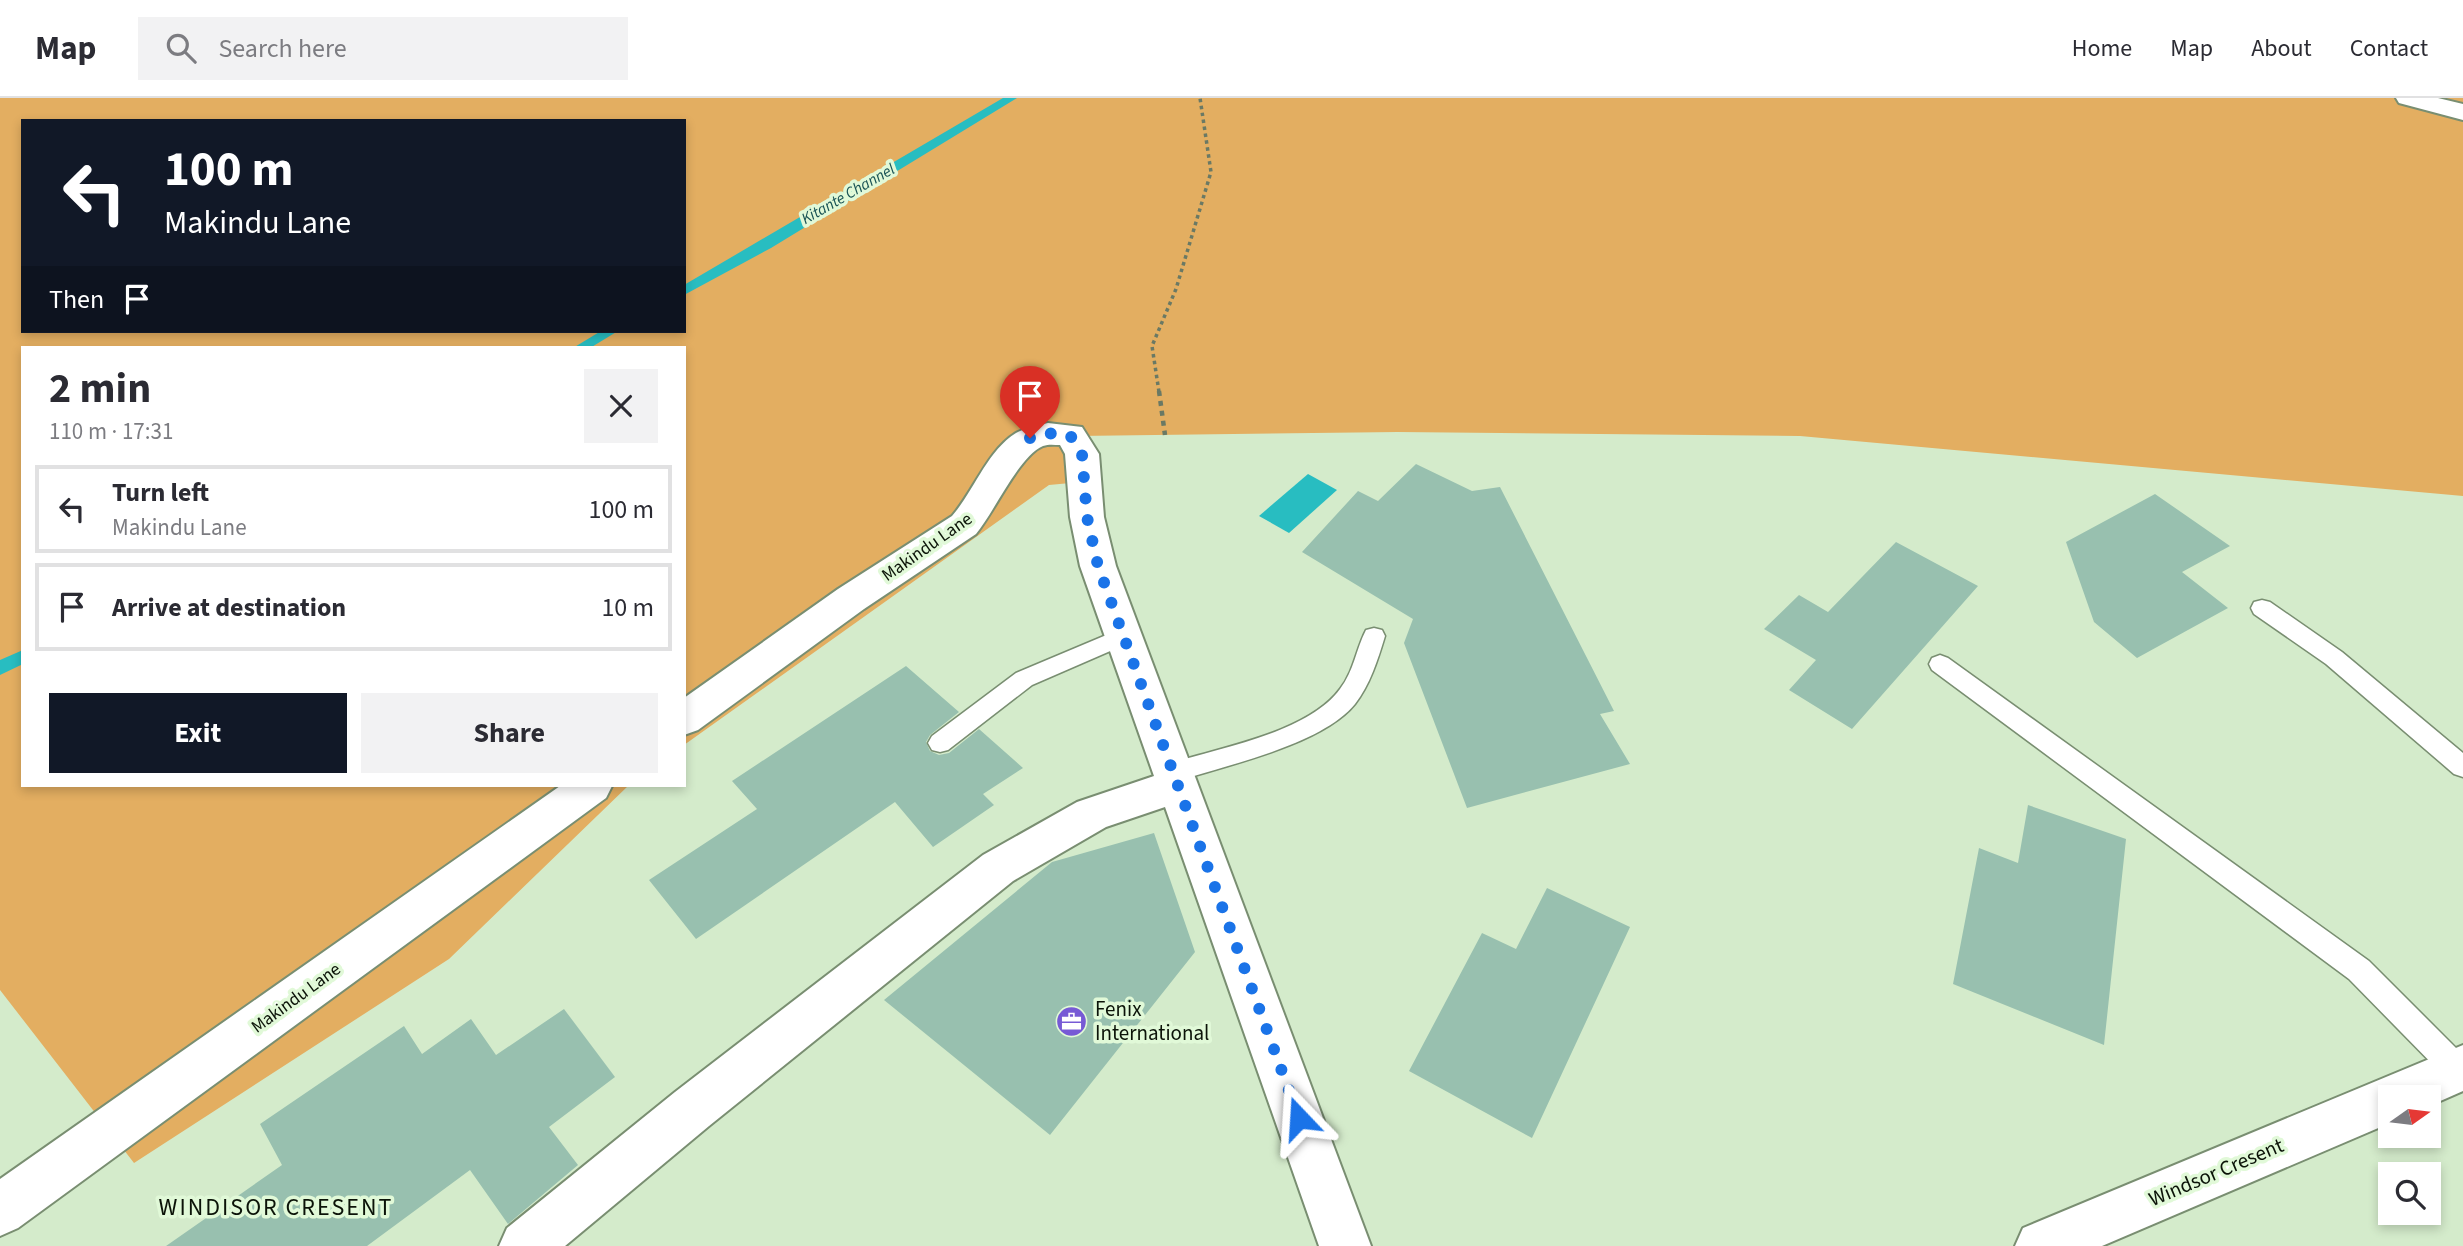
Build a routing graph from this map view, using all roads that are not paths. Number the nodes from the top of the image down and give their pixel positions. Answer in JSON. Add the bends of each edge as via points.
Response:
{"nodes":[{"id":1,"x":2408,"y":98,"type":"edge"},
{"id":2,"x":2463,"y":112,"type":"edge"},
{"id":3,"x":2262,"y":608,"type":"dead end"},
{"id":4,"x":1123,"y":636,"type":"junction"},
{"id":5,"x":1374,"y":636,"type":"dead end"},
{"id":6,"x":1940,"y":664,"type":"dead end"},
{"id":7,"x":686,"y":718,"type":"edge"},
{"id":8,"x":940,"y":743,"type":"dead end"},
{"id":9,"x":2463,"y":767,"type":"edge"},
{"id":10,"x":1176,"y":779,"type":"junction"},
{"id":11,"x":590,"y":787,"type":"edge"},
{"id":12,"x":2460,"y":1069,"type":"edge"},
{"id":13,"x":2422,"y":1085,"type":"edge"},
{"id":14,"x":2378,"y":1104,"type":"edge"},
{"id":15,"x":0,"y":1210,"type":"edge"},
{"id":16,"x":525,"y":1246,"type":"edge"},
{"id":17,"x":1345,"y":1246,"type":"edge"},
{"id":18,"x":2041,"y":1246,"type":"edge"}],
"edges":[{"from":1,"to":2,"type":"street"},
{"from":3,"to":9,"type":"lane","via":[[2334,658]]},
{"from":4,"to":7,"type":"street","name":"Makindu Lane","via":[[1087,517],[1082,454],[1070,435],[1045,433],[1017,446],[979,511],[964,525],[851,599]]},
{"from":4,"to":8,"type":"lane","via":[[1024,678]]},
{"from":4,"to":10,"type":"street","name":"Makindu Lane"},
{"from":5,"to":10,"type":"lane","via":[[1359,678],[1338,707],[1290,734]]},
{"from":6,"to":12,"type":"lane","via":[[2359,970]]},
{"from":10,"to":16,"type":"street","via":[[1092,814],[998,868]]},
{"from":10,"to":17,"type":"street","name":"Makindu Lane"},
{"from":11,"to":15,"type":"street","name":"Makindu Lane"},
{"from":12,"to":13,"type":"street","name":"Windsor Cresent"},
{"from":14,"to":18,"type":"street","name":"Windsor Cresent"}]}
